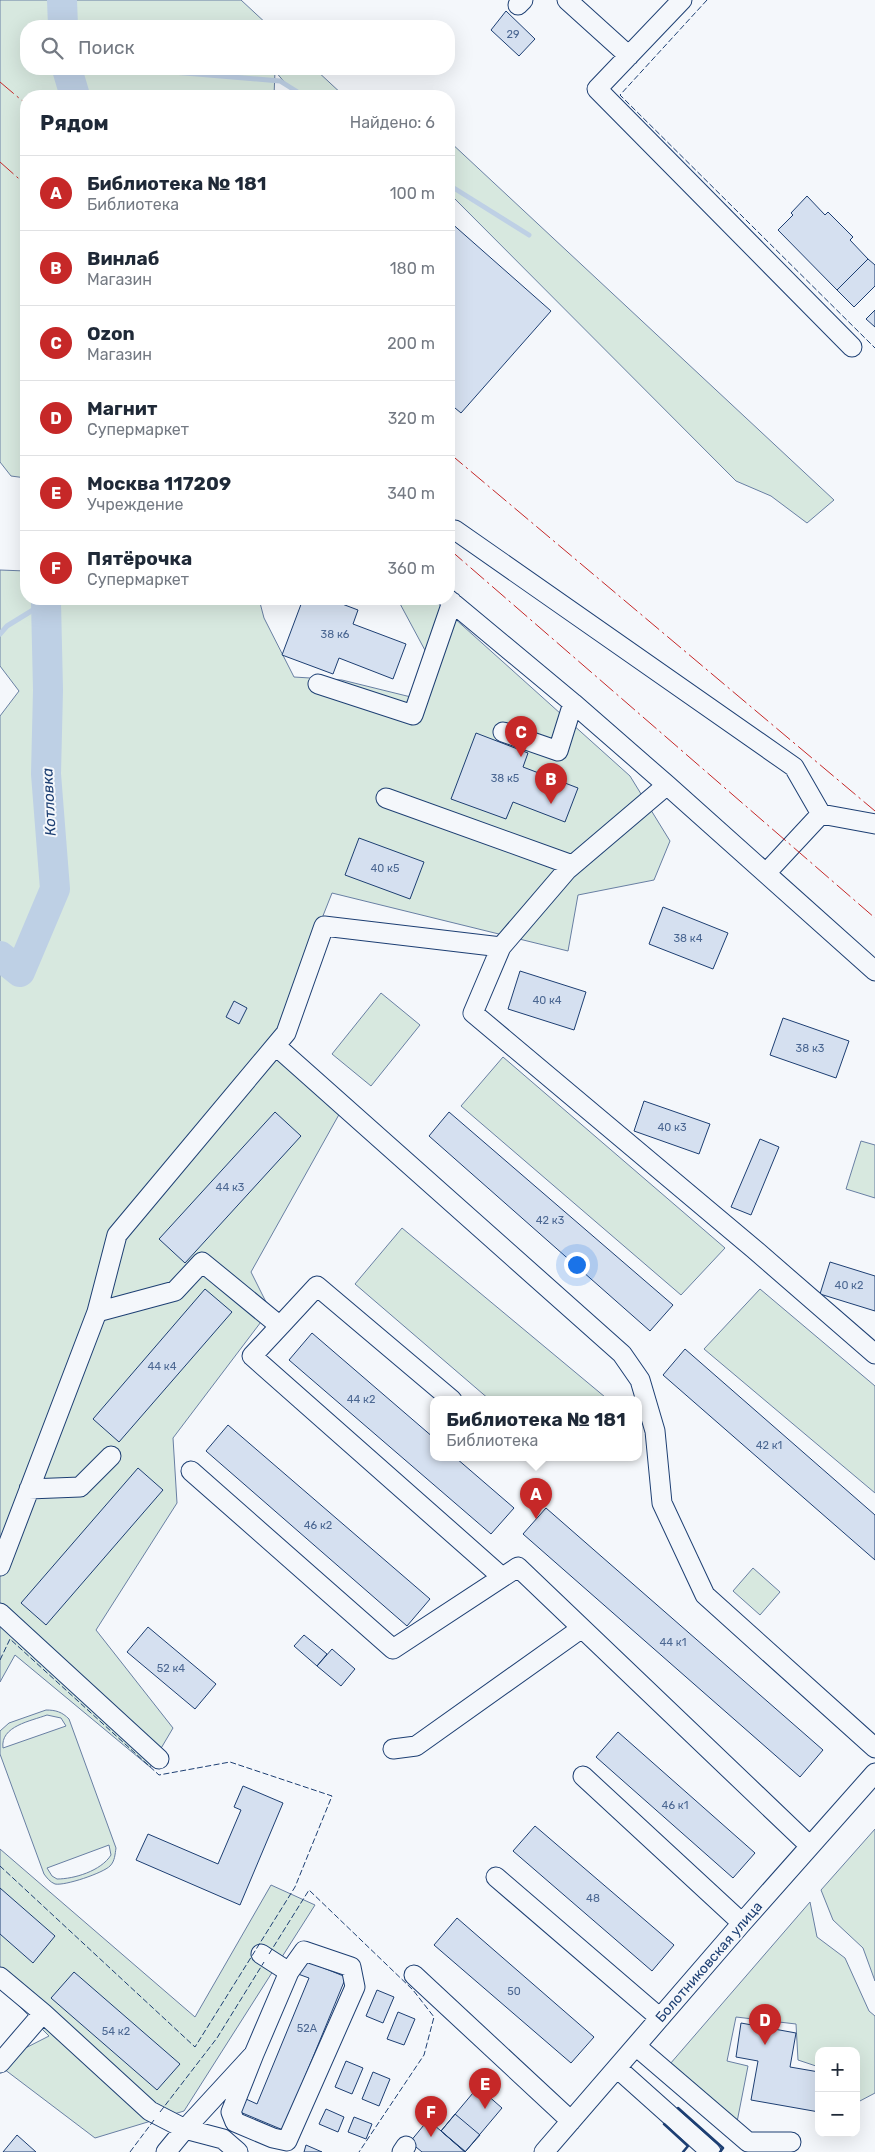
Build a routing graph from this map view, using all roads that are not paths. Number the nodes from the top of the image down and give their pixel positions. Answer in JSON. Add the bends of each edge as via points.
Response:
{"nodes":[{"id":1,"x":567,"y":0,"type":"edge"},
{"id":2,"x":682,"y":0,"type":"edge"},
{"id":3,"x":629,"y":56,"type":"junction"},
{"id":4,"x":852,"y":346,"type":"dead end"},
{"id":5,"x":455,"y":530,"type":"dead end"},
{"id":6,"x":449,"y":605,"type":"edge"},
{"id":7,"x":455,"y":605,"type":"edge"},
{"id":8,"x":318,"y":684,"type":"dead end"},
{"id":9,"x":573,"y":703,"type":"junction"},
{"id":10,"x":503,"y":732,"type":"dead end"},
{"id":11,"x":667,"y":785,"type":"junction"},
{"id":12,"x":386,"y":798,"type":"dead end"},
{"id":13,"x":821,"y":814,"type":"junction"},
{"id":14,"x":875,"y":824,"type":"edge"},
{"id":15,"x":572,"y":865,"type":"junction"},
{"id":16,"x":767,"y":872,"type":"junction"},
{"id":17,"x":501,"y":947,"type":"junction"},
{"id":18,"x":875,"y":971,"type":"edge"},
{"id":19,"x":276,"y":1046,"type":"junction"},
{"id":20,"x":97,"y":1312,"type":"junction"},
{"id":21,"x":280,"y":1326,"type":"junction"},
{"id":22,"x":875,"y":1354,"type":"edge"},
{"id":23,"x":447,"y":1396,"type":"edge"},
{"id":24,"x":111,"y":1456,"type":"dead end"},
{"id":25,"x":191,"y":1472,"type":"dead end"},
{"id":26,"x":29,"y":1489,"type":"junction"},
{"id":27,"x":0,"y":1566,"type":"edge"},
{"id":28,"x":502,"y":1577,"type":"junction"},
{"id":29,"x":0,"y":1613,"type":"edge"},
{"id":30,"x":582,"y":1628,"type":"junction"},
{"id":31,"x":875,"y":1748,"type":"edge"},
{"id":32,"x":393,"y":1749,"type":"dead end"},
{"id":33,"x":158,"y":1759,"type":"dead end"},
{"id":34,"x":584,"y":1776,"type":"dead end"},
{"id":35,"x":872,"y":1781,"type":"edge"},
{"id":36,"x":810,"y":1846,"type":"junction"},
{"id":37,"x":496,"y":1877,"type":"dead end"},
{"id":38,"x":742,"y":1923,"type":"junction"},
{"id":39,"x":260,"y":1954,"type":"dead end"},
{"id":40,"x":289,"y":1972,"type":"junction"},
{"id":41,"x":414,"y":1975,"type":"dead end"},
{"id":42,"x":0,"y":1977,"type":"edge"},
{"id":43,"x":42,"y":2013,"type":"junction"},
{"id":44,"x":660,"y":2018,"type":"junction"},
{"id":45,"x":636,"y":2046,"type":"junction"},
{"id":46,"x":254,"y":2054,"type":"junction"},
{"id":47,"x":0,"y":2063,"type":"edge"},
{"id":48,"x":617,"y":2068,"type":"junction"},
{"id":49,"x":571,"y":2121,"type":"junction"},
{"id":50,"x":185,"y":2129,"type":"junction"},
{"id":51,"x":791,"y":2142,"type":"dead end"},
{"id":52,"x":166,"y":2152,"type":"edge"},
{"id":53,"x":238,"y":2152,"type":"edge"},
{"id":54,"x":544,"y":2152,"type":"edge"},
{"id":55,"x":711,"y":2152,"type":"edge"}],
"edges":[{"from":1,"to":3,"type":"street"},
{"from":2,"to":3,"type":"street"},
{"from":3,"to":4,"type":"street","via":[[598,89]]},
{"from":5,"to":13,"type":"street","via":[[794,767]]},
{"from":6,"to":8,"type":"street","via":[[413,715]]},
{"from":7,"to":9,"type":"street"},
{"from":9,"to":10,"type":"street","via":[[558,751]]},
{"from":9,"to":11,"type":"street"},
{"from":11,"to":15,"type":"street"},
{"from":11,"to":16,"type":"street"},
{"from":12,"to":15,"type":"street"},
{"from":13,"to":14,"type":"street"},
{"from":13,"to":16,"type":"street"},
{"from":15,"to":17,"type":"street"},
{"from":16,"to":18,"type":"street"},
{"from":17,"to":19,"type":"street","via":[[324,926],[286,1034]]},
{"from":17,"to":22,"type":"street","via":[[473,1013]]},
{"from":19,"to":20,"type":"street","via":[[117,1235]]},
{"from":19,"to":31,"type":"street","via":[[622,1354],[640,1380],[655,1431],[662,1503],[705,1595]]},
{"from":20,"to":21,"type":"street","via":[[175,1291],[202,1262]]},
{"from":20,"to":26,"type":"street"},
{"from":21,"to":23,"type":"street","via":[[317,1286]]},
{"from":21,"to":28,"type":"street","via":[[252,1356]]},
{"from":24,"to":26,"type":"street","via":[[80,1487]]},
{"from":25,"to":28,"type":"street","via":[[393,1649]]},
{"from":26,"to":27,"type":"street"},
{"from":28,"to":30,"type":"street","via":[[518,1567]]},
{"from":29,"to":33,"type":"street"},
{"from":30,"to":32,"type":"street","via":[[416,1746]]},
{"from":30,"to":36,"type":"street"},
{"from":34,"to":38,"type":"street"},
{"from":35,"to":36,"type":"street","name":"Болотниковская улица"},
{"from":36,"to":38,"type":"street","name":"Болотниковская улица"},
{"from":37,"to":44,"type":"street"},
{"from":38,"to":44,"type":"street","name":"Болотниковская улица"},
{"from":39,"to":40,"type":"street"},
{"from":40,"to":46,"type":"street"},
{"from":40,"to":46,"type":"street","via":[[304,1952],[351,1967],[355,1987],[288,2141],[234,2122],[231,2112]]},
{"from":41,"to":49,"type":"street"},
{"from":42,"to":43,"type":"street"},
{"from":43,"to":47,"type":"street"},
{"from":43,"to":50,"type":"street","via":[[150,2111]]},
{"from":44,"to":45,"type":"street","name":"Болотниковская улица"},
{"from":45,"to":48,"type":"street","name":"Болотниковская улица"},
{"from":45,"to":51,"type":"street","via":[[748,2142]]},
{"from":46,"to":50,"type":"street"},
{"from":48,"to":49,"type":"street","name":"Болотниковская улица"},
{"from":48,"to":55,"type":"street"},
{"from":49,"to":54,"type":"street","name":"Болотниковская улица"},
{"from":50,"to":52,"type":"street"},
{"from":50,"to":53,"type":"street","via":[[223,2139]]}]}
